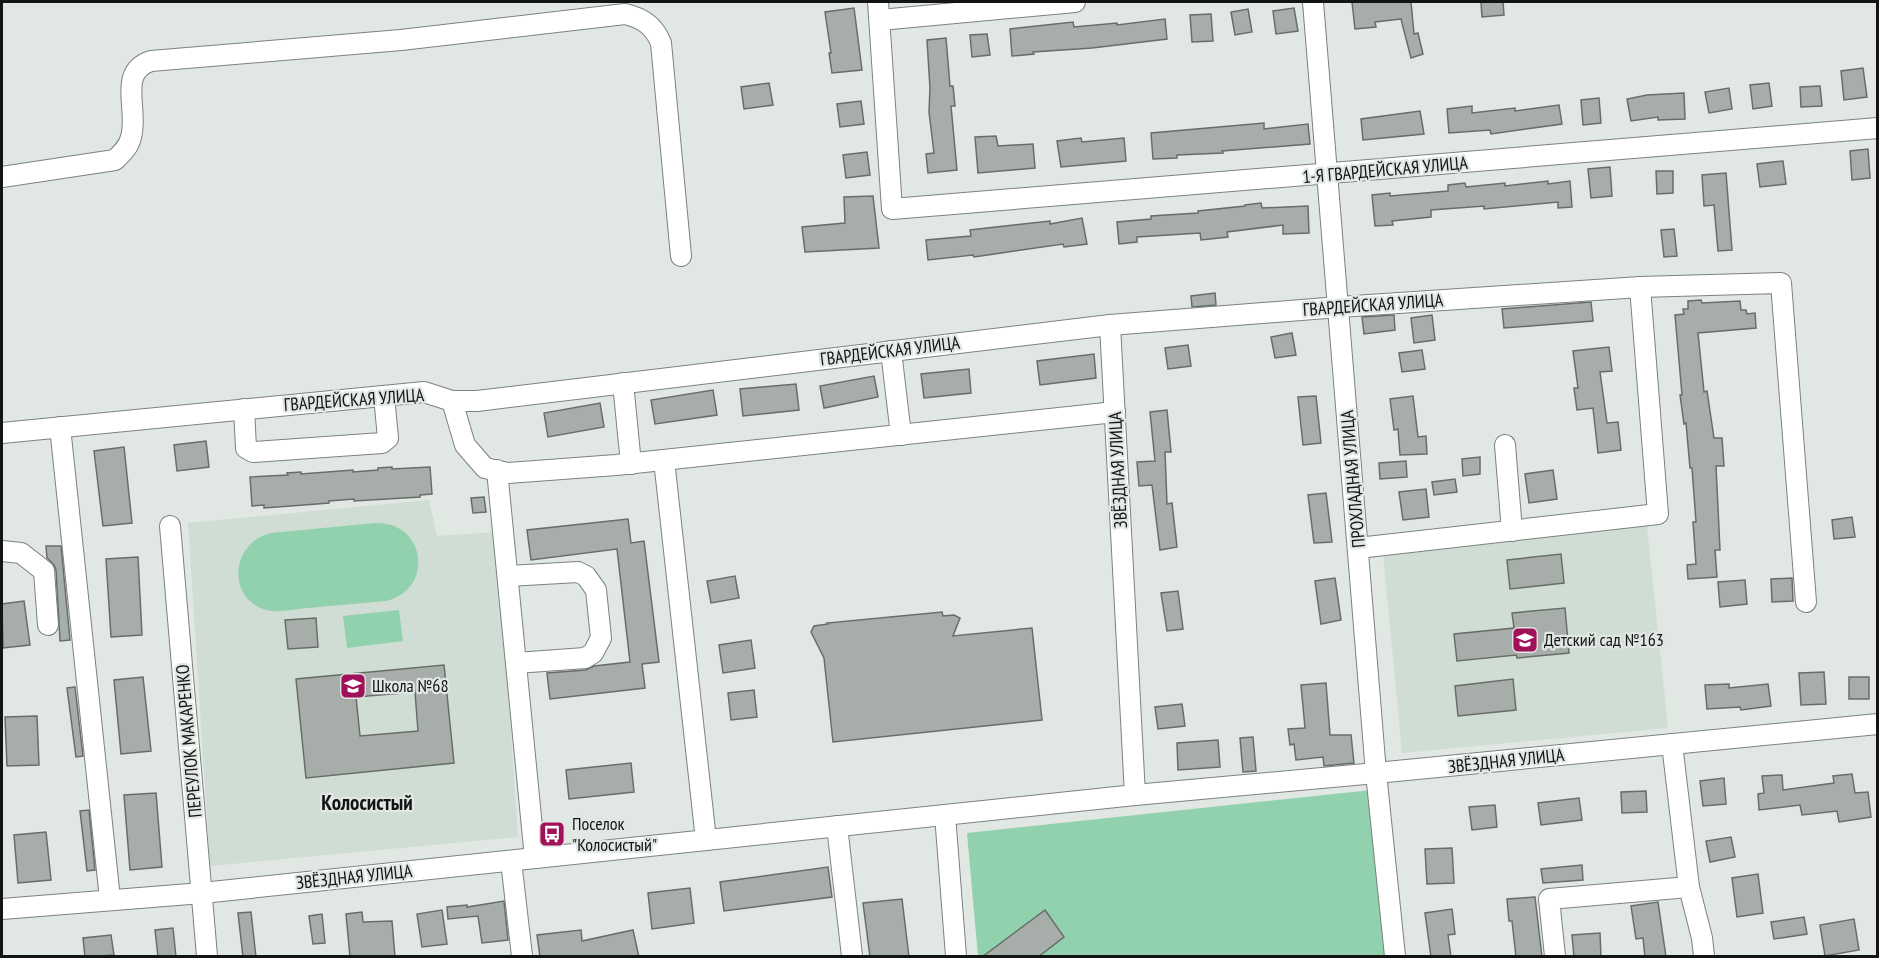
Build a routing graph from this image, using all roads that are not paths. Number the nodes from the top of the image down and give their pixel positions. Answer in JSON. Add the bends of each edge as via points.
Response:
{"nodes":[{"id":1,"x":1075,"y":2,"type":"edge"},
{"id":2,"x":1313,"y":2,"type":"edge"},
{"id":3,"x":879,"y":11,"type":"edge"},
{"id":4,"x":1878,"y":128,"type":"edge"},
{"id":5,"x":1327,"y":175,"type":"junction"},
{"id":6,"x":2,"y":177,"type":"edge"},
{"id":7,"x":681,"y":256,"type":"dead end"},
{"id":8,"x":1640,"y":287,"type":"junction"},
{"id":9,"x":1339,"y":307,"type":"junction"},
{"id":10,"x":1110,"y":325,"type":"junction"},
{"id":11,"x":891,"y":351,"type":"junction"},
{"id":12,"x":623,"y":383,"type":"junction"},
{"id":13,"x":384,"y":396,"type":"junction"},
{"id":14,"x":452,"y":400,"type":"junction"},
{"id":15,"x":244,"y":409,"type":"junction"},
{"id":16,"x":1115,"y":411,"type":"junction"},
{"id":17,"x":60,"y":427,"type":"junction"},
{"id":18,"x":2,"y":433,"type":"edge"},
{"id":19,"x":901,"y":435,"type":"junction"},
{"id":20,"x":1505,"y":445,"type":"dead end"},
{"id":21,"x":664,"y":460,"type":"junction"},
{"id":22,"x":631,"y":464,"type":"junction"},
{"id":23,"x":497,"y":471,"type":"junction"},
{"id":24,"x":170,"y":526,"type":"dead end"},
{"id":25,"x":1512,"y":531,"type":"junction"},
{"id":26,"x":1358,"y":548,"type":"junction"},
{"id":27,"x":2,"y":551,"type":"edge"},
{"id":28,"x":75,"y":567,"type":"junction"},
{"id":29,"x":44,"y":571,"type":"junction"},
{"id":30,"x":508,"y":576,"type":"junction"},
{"id":31,"x":1806,"y":602,"type":"dead end"},
{"id":32,"x":48,"y":625,"type":"dead end"},
{"id":33,"x":516,"y":663,"type":"junction"},
{"id":34,"x":1878,"y":724,"type":"edge"},
{"id":35,"x":1672,"y":744,"type":"junction"},
{"id":36,"x":1376,"y":773,"type":"junction"},
{"id":37,"x":1135,"y":795,"type":"junction"},
{"id":38,"x":945,"y":815,"type":"junction"},
{"id":39,"x":837,"y":826,"type":"junction"},
{"id":40,"x":706,"y":840,"type":"junction"},
{"id":41,"x":540,"y":854,"type":"junction"},
{"id":42,"x":511,"y":861,"type":"junction"},
{"id":43,"x":1689,"y":886,"type":"junction"},
{"id":44,"x":202,"y":893,"type":"junction"},
{"id":45,"x":110,"y":899,"type":"junction"},
{"id":46,"x":2,"y":909,"type":"edge"},
{"id":47,"x":207,"y":957,"type":"edge"},
{"id":48,"x":522,"y":957,"type":"edge"},
{"id":49,"x":852,"y":957,"type":"edge"},
{"id":50,"x":956,"y":957,"type":"edge"},
{"id":51,"x":1395,"y":957,"type":"edge"},
{"id":52,"x":1555,"y":957,"type":"edge"},
{"id":53,"x":1704,"y":957,"type":"edge"}],
"edges":[{"from":1,"to":3,"type":"street"},
{"from":2,"to":5,"type":"street","name":"ПРОХЛАДНАЯ УЛИЦА"},
{"from":3,"to":5,"type":"street","name":"1-Я ГВАРДЕЙСКАЯ УЛИЦА","via":[[892,209]]},
{"from":4,"to":5,"type":"street","name":"1-Я ГВАРДЕЙСКАЯ УЛИЦА"},
{"from":5,"to":9,"type":"street","name":"ПРОХЛАДНАЯ УЛИЦА"},
{"from":6,"to":7,"type":"street","via":[[115,160],[132,136],[131,80],[136,69],[151,61],[401,40],[626,14],[650,25],[661,43]]},
{"from":8,"to":9,"type":"street","name":"ГВАРДЕЙСКАЯ УЛИЦА"},
{"from":8,"to":25,"type":"street","via":[[1658,514]]},
{"from":8,"to":31,"type":"street","name":"ГВАРДЕЙСКАЯ УЛИЦА","via":[[1781,283]]},
{"from":9,"to":10,"type":"street","name":"ГВАРДЕЙСКАЯ УЛИЦА"},
{"from":9,"to":26,"type":"street","name":"ПРОХЛАДНАЯ УЛИЦА"},
{"from":10,"to":11,"type":"street","name":"ГВАРДЕЙСКАЯ УЛИЦА"},
{"from":10,"to":16,"type":"street","name":"ЗВЁЗДНАЯ УЛИЦА"},
{"from":11,"to":12,"type":"street","name":"ГВАРДЕЙСКАЯ УЛИЦА"},
{"from":11,"to":19,"type":"street"},
{"from":12,"to":14,"type":"street","name":"ГВАРДЕЙСКАЯ УЛИЦА","via":[[477,401]]},
{"from":12,"to":22,"type":"street"},
{"from":13,"to":14,"type":"street","name":"ГВАРДЕЙСКАЯ УЛИЦА","via":[[424,392]]},
{"from":13,"to":15,"type":"street","name":"ГВАРДЕЙСКАЯ УЛИЦА"},
{"from":13,"to":15,"type":"street","via":[[388,438],[382,443],[253,452],[246,448]]},
{"from":14,"to":23,"type":"street","via":[[465,445],[485,468]]},
{"from":15,"to":17,"type":"street","name":"ГВАРДЕЙСКАЯ УЛИЦА"},
{"from":16,"to":19,"type":"street"},
{"from":16,"to":37,"type":"street","name":"ЗВЁЗДНАЯ УЛИЦА"},
{"from":17,"to":18,"type":"street","name":"ГВАРДЕЙСКАЯ УЛИЦА"},
{"from":17,"to":28,"type":"street"},
{"from":19,"to":21,"type":"street"},
{"from":20,"to":25,"type":"street"},
{"from":21,"to":22,"type":"street"},
{"from":21,"to":40,"type":"street"},
{"from":22,"to":23,"type":"street"},
{"from":23,"to":30,"type":"street"},
{"from":24,"to":44,"type":"street","name":"ПЕРЕУЛОК МАКАРЕНКО"},
{"from":25,"to":26,"type":"street"},
{"from":26,"to":36,"type":"street","name":"ПРОХЛАДНАЯ УЛИЦА"},
{"from":27,"to":29,"type":"street","via":[[21,553]]},
{"from":28,"to":29,"type":"street"},
{"from":28,"to":45,"type":"street"},
{"from":29,"to":32,"type":"street"},
{"from":30,"to":33,"type":"street"},
{"from":30,"to":33,"type":"street","via":[[578,572],[586,576],[596,591],[601,638],[593,654],[585,658]]},
{"from":33,"to":41,"type":"street"},
{"from":34,"to":35,"type":"street","name":"ЗВЁЗДНАЯ УЛИЦА"},
{"from":35,"to":36,"type":"street","name":"ЗВЁЗДНАЯ УЛИЦА"},
{"from":35,"to":43,"type":"street"},
{"from":36,"to":37,"type":"street","name":"ЗВЁЗДНАЯ УЛИЦА"},
{"from":36,"to":51,"type":"street","name":"ПРОХЛАДНАЯ УЛИЦА"},
{"from":37,"to":38,"type":"street","name":"ЗВЁЗДНАЯ УЛИЦА"},
{"from":38,"to":39,"type":"street","name":"ЗВЁЗДНАЯ УЛИЦА"},
{"from":38,"to":50,"type":"street"},
{"from":39,"to":40,"type":"street","name":"ЗВЁЗДНАЯ УЛИЦА"},
{"from":39,"to":49,"type":"street"},
{"from":40,"to":41,"type":"street","name":"ЗВЁЗДНАЯ УЛИЦА"},
{"from":41,"to":42,"type":"street","name":"ЗВЁЗДНАЯ УЛИЦА"},
{"from":42,"to":44,"type":"street","name":"ЗВЁЗДНАЯ УЛИЦА"},
{"from":42,"to":48,"type":"street"},
{"from":43,"to":52,"type":"street","via":[[1549,899]]},
{"from":43,"to":53,"type":"street"},
{"from":44,"to":45,"type":"street","name":"ЗВЁЗДНАЯ УЛИЦА"},
{"from":44,"to":47,"type":"street","name":"ПЕРЕУЛОК МАКАРЕНКО"},
{"from":45,"to":46,"type":"street","name":"ЗВЁЗДНАЯ УЛИЦА"}]}
